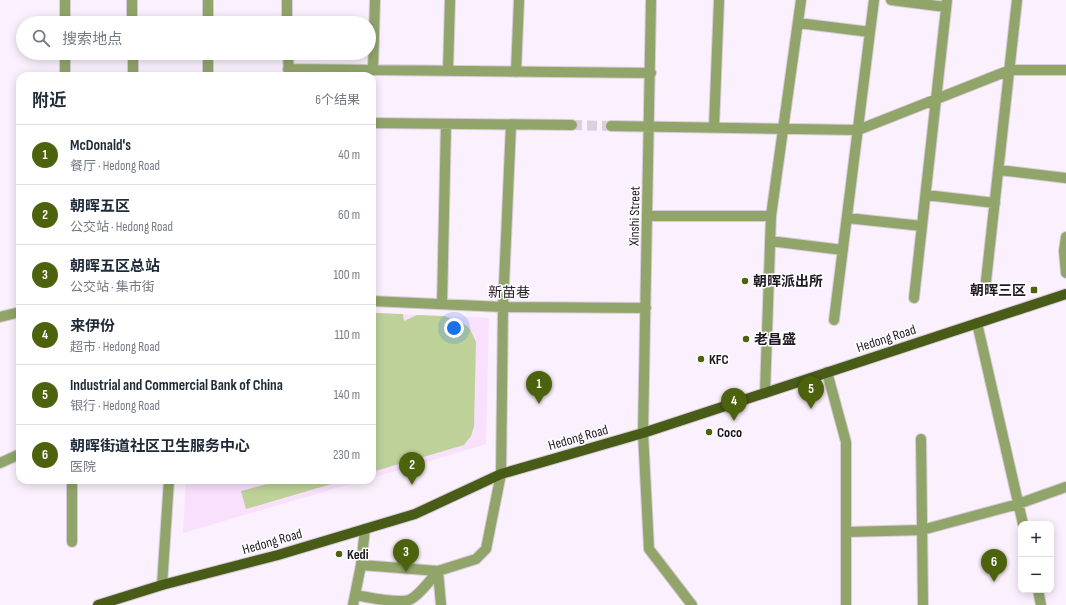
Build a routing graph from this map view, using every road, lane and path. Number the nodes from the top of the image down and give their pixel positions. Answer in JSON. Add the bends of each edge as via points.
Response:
{"nodes":[{"id":1,"x":65,"y":0,"type":"edge"},
{"id":2,"x":132,"y":0,"type":"edge"},
{"id":3,"x":208,"y":0,"type":"edge"},
{"id":4,"x":287,"y":0,"type":"edge"},
{"id":5,"x":375,"y":0,"type":"edge"},
{"id":6,"x":450,"y":0,"type":"edge"},
{"id":7,"x":520,"y":0,"type":"edge"},
{"id":8,"x":651,"y":0,"type":"edge"},
{"id":9,"x":719,"y":0,"type":"edge"},
{"id":10,"x":800,"y":0,"type":"edge"},
{"id":11,"x":874,"y":0,"type":"edge"},
{"id":12,"x":892,"y":0,"type":"edge"},
{"id":13,"x":1018,"y":0,"type":"edge"},
{"id":14,"x":947,"y":3,"type":"edge"},
{"id":15,"x":65,"y":16,"type":"edge"},
{"id":16,"x":132,"y":16,"type":"edge"},
{"id":17,"x":208,"y":16,"type":"edge"},
{"id":18,"x":288,"y":16,"type":"edge"},
{"id":19,"x":375,"y":16,"type":"edge"},
{"id":20,"x":798,"y":23,"type":"junction"},
{"id":21,"x":870,"y":32,"type":"junction"},
{"id":22,"x":65,"y":60,"type":"edge"},
{"id":23,"x":133,"y":60,"type":"edge"},
{"id":24,"x":208,"y":60,"type":"edge"},
{"id":25,"x":288,"y":60,"type":"edge"},
{"id":26,"x":373,"y":60,"type":"edge"},
{"id":27,"x":373,"y":70,"type":"junction"},
{"id":28,"x":1010,"y":70,"type":"junction"},
{"id":29,"x":1066,"y":70,"type":"edge"},
{"id":30,"x":448,"y":71,"type":"junction"},
{"id":31,"x":65,"y":72,"type":"edge"},
{"id":32,"x":133,"y":72,"type":"edge"},
{"id":33,"x":208,"y":72,"type":"edge"},
{"id":34,"x":289,"y":72,"type":"edge"},
{"id":35,"x":516,"y":72,"type":"junction"},
{"id":36,"x":651,"y":73,"type":"junction"},
{"id":37,"x":936,"y":100,"type":"junction"},
{"id":38,"x":376,"y":123,"type":"edge"},
{"id":39,"x":446,"y":124,"type":"junction"},
{"id":40,"x":511,"y":125,"type":"junction"},
{"id":41,"x":572,"y":125,"type":"tunnel mouth"},
{"id":42,"x":611,"y":126,"type":"tunnel mouth"},
{"id":43,"x":650,"y":126,"type":"junction"},
{"id":44,"x":714,"y":127,"type":"junction"},
{"id":45,"x":783,"y":129,"type":"junction"},
{"id":46,"x":858,"y":130,"type":"junction"},
{"id":47,"x":998,"y":170,"type":"junction"},
{"id":48,"x":1066,"y":178,"type":"edge"},
{"id":49,"x":926,"y":195,"type":"junction"},
{"id":50,"x":995,"y":203,"type":"junction"},
{"id":51,"x":648,"y":216,"type":"junction"},
{"id":52,"x":771,"y":216,"type":"junction"},
{"id":53,"x":847,"y":218,"type":"junction"},
{"id":54,"x":922,"y":226,"type":"junction"},
{"id":55,"x":1066,"y":237,"type":"edge"},
{"id":56,"x":770,"y":241,"type":"junction"},
{"id":57,"x":843,"y":250,"type":"junction"},
{"id":58,"x":1066,"y":273,"type":"edge"},
{"id":59,"x":986,"y":281,"type":"dead end"},
{"id":60,"x":1066,"y":294,"type":"edge"},
{"id":61,"x":914,"y":298,"type":"dead end"},
{"id":62,"x":376,"y":301,"type":"edge"},
{"id":63,"x":442,"y":304,"type":"junction"},
{"id":64,"x":503,"y":307,"type":"junction"},
{"id":65,"x":646,"y":308,"type":"junction"},
{"id":66,"x":16,"y":313,"type":"edge"},
{"id":67,"x":0,"y":317,"type":"edge"},
{"id":68,"x":834,"y":320,"type":"dead end"},
{"id":69,"x":977,"y":323,"type":"junction"},
{"id":70,"x":827,"y":372,"type":"junction"},
{"id":71,"x":765,"y":393,"type":"junction"},
{"id":72,"x":643,"y":433,"type":"junction"},
{"id":73,"x":921,"y":439,"type":"dead end"},
{"id":74,"x":16,"y":456,"type":"edge"},
{"id":75,"x":0,"y":463,"type":"edge"},
{"id":76,"x":501,"y":474,"type":"junction"},
{"id":77,"x":72,"y":484,"type":"edge"},
{"id":78,"x":169,"y":484,"type":"edge"},
{"id":79,"x":1066,"y":487,"type":"edge"},
{"id":80,"x":1018,"y":504,"type":"junction"},
{"id":81,"x":1022,"y":521,"type":"edge"},
{"id":82,"x":365,"y":529,"type":"junction"},
{"id":83,"x":922,"y":530,"type":"junction"},
{"id":84,"x":846,"y":532,"type":"junction"},
{"id":85,"x":72,"y":542,"type":"dead end"},
{"id":86,"x":361,"y":565,"type":"junction"},
{"id":87,"x":438,"y":571,"type":"junction"},
{"id":88,"x":162,"y":585,"type":"junction"},
{"id":89,"x":1039,"y":593,"type":"edge"},
{"id":90,"x":355,"y":594,"type":"junction"},
{"id":91,"x":98,"y":605,"type":"edge"},
{"id":92,"x":353,"y":605,"type":"edge"},
{"id":93,"x":440,"y":605,"type":"edge"},
{"id":94,"x":692,"y":605,"type":"edge"},
{"id":95,"x":846,"y":605,"type":"edge"},
{"id":96,"x":923,"y":605,"type":"edge"},
{"id":97,"x":1041,"y":605,"type":"edge"}],
"edges":[{"from":1,"to":15,"type":"street"},
{"from":2,"to":16,"type":"street"},
{"from":3,"to":17,"type":"street"},
{"from":4,"to":18,"type":"street"},
{"from":5,"to":19,"type":"street"},
{"from":6,"to":30,"type":"street"},
{"from":7,"to":35,"type":"street"},
{"from":8,"to":36,"type":"street","name":"Xinshi Street"},
{"from":9,"to":44,"type":"street"},
{"from":10,"to":20,"type":"street"},
{"from":11,"to":21,"type":"street"},
{"from":12,"to":14,"type":"street"},
{"from":13,"to":28,"type":"street"},
{"from":14,"to":37,"type":"street"},
{"from":20,"to":21,"type":"street"},
{"from":20,"to":45,"type":"street"},
{"from":21,"to":46,"type":"street"},
{"from":22,"to":31,"type":"street"},
{"from":23,"to":32,"type":"street"},
{"from":24,"to":33,"type":"street"},
{"from":25,"to":34,"type":"street"},
{"from":26,"to":27,"type":"street"},
{"from":27,"to":30,"type":"street"},
{"from":27,"to":34,"type":"street"},
{"from":28,"to":29,"type":"street"},
{"from":28,"to":37,"type":"street"},
{"from":28,"to":47,"type":"street"},
{"from":30,"to":35,"type":"street"},
{"from":35,"to":36,"type":"street"},
{"from":36,"to":43,"type":"street","name":"Xinshi Street"},
{"from":37,"to":46,"type":"street"},
{"from":37,"to":49,"type":"street"},
{"from":38,"to":39,"type":"street"},
{"from":39,"to":40,"type":"street"},
{"from":39,"to":63,"type":"street"},
{"from":40,"to":41,"type":"street"},
{"from":40,"to":64,"type":"street"},
{"from":42,"to":43,"type":"street"},
{"from":43,"to":44,"type":"street"},
{"from":43,"to":51,"type":"street","name":"Xinshi Street"},
{"from":44,"to":45,"type":"street"},
{"from":45,"to":46,"type":"street"},
{"from":45,"to":52,"type":"street"},
{"from":46,"to":53,"type":"street"},
{"from":47,"to":48,"type":"street"},
{"from":47,"to":50,"type":"street"},
{"from":49,"to":50,"type":"street"},
{"from":49,"to":54,"type":"street"},
{"from":50,"to":59,"type":"street"},
{"from":51,"to":52,"type":"street"},
{"from":51,"to":65,"type":"street","name":"Xinshi Street"},
{"from":52,"to":56,"type":"street"},
{"from":53,"to":54,"type":"street"},
{"from":53,"to":57,"type":"street"},
{"from":54,"to":61,"type":"street"},
{"from":55,"to":58,"type":"street"},
{"from":56,"to":57,"type":"street"},
{"from":56,"to":71,"type":"street"},
{"from":57,"to":68,"type":"street"},
{"from":60,"to":69,"type":"main road","name":"Hedong Road"},
{"from":62,"to":63,"type":"street","name":"新苗巷"},
{"from":63,"to":64,"type":"street","name":"新苗巷"},
{"from":64,"to":65,"type":"street","name":"新苗巷"},
{"from":64,"to":76,"type":"street"},
{"from":65,"to":72,"type":"street","name":"Xinshi Street"},
{"from":66,"to":67,"type":"street"},
{"from":69,"to":70,"type":"main road","name":"Hedong Road"},
{"from":69,"to":80,"type":"street"},
{"from":70,"to":71,"type":"main road","name":"Hedong Road"},
{"from":70,"to":84,"type":"street","via":[[846,442]]},
{"from":71,"to":72,"type":"main road","name":"Hedong Road"},
{"from":72,"to":76,"type":"main road","name":"Hedong Road"},
{"from":72,"to":94,"type":"street","name":"Xinshi Street","via":[[648,549]]},
{"from":73,"to":83,"type":"street"},
{"from":74,"to":75,"type":"street"},
{"from":76,"to":82,"type":"main road","name":"Hedong Road","via":[[415,514]]},
{"from":76,"to":87,"type":"street","via":[[486,549],[476,558]]},
{"from":77,"to":85,"type":"street"},
{"from":78,"to":88,"type":"street"},
{"from":79,"to":80,"type":"street"},
{"from":80,"to":81,"type":"street"},
{"from":80,"to":83,"type":"street"},
{"from":82,"to":86,"type":"street"},
{"from":82,"to":88,"type":"main road","name":"Hedong Road"},
{"from":83,"to":84,"type":"street"},
{"from":83,"to":96,"type":"street"},
{"from":84,"to":95,"type":"street"},
{"from":86,"to":87,"type":"street"},
{"from":86,"to":90,"type":"street"},
{"from":87,"to":90,"type":"street","via":[[409,600]]},
{"from":87,"to":93,"type":"street"},
{"from":88,"to":91,"type":"main road","name":"Hedong Road"},
{"from":89,"to":97,"type":"street"},
{"from":90,"to":92,"type":"street"}]}
